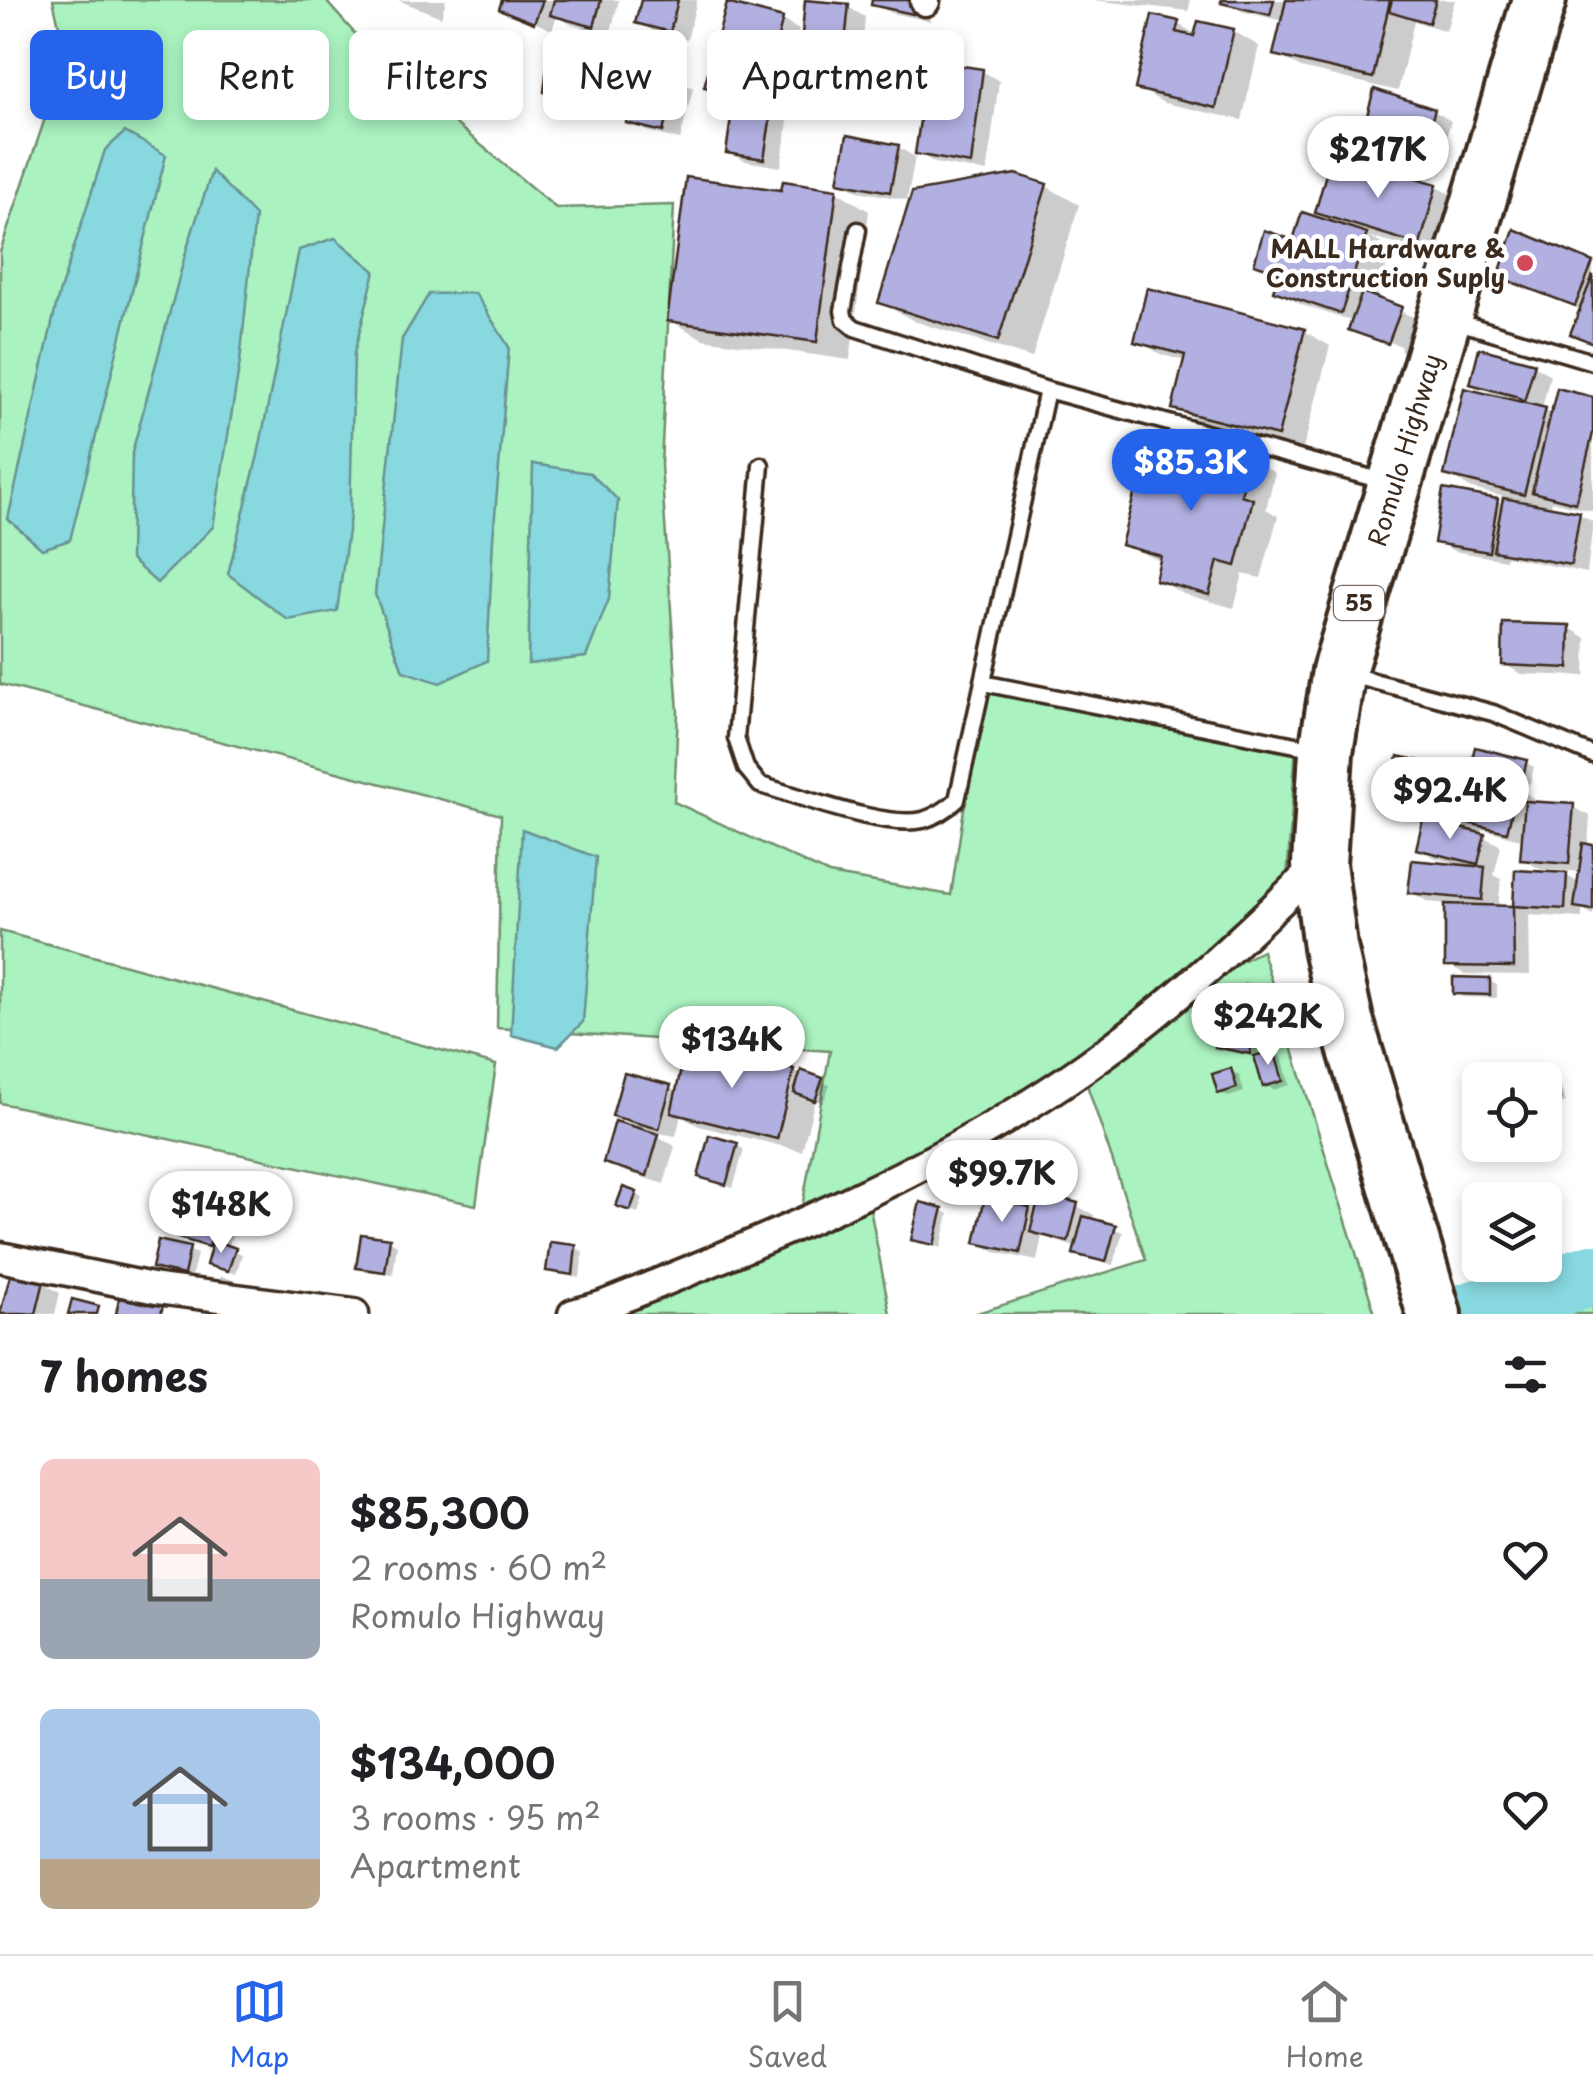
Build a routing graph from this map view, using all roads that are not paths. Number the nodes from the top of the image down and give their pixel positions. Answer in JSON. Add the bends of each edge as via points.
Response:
{"nodes":[{"id":1,"x":1539,"y":0,"type":"edge"},
{"id":2,"x":858,"y":230,"type":"dead end"},
{"id":3,"x":1444,"y":318,"type":"junction"},
{"id":4,"x":1593,"y":362,"type":"edge"},
{"id":5,"x":1048,"y":390,"type":"junction"},
{"id":6,"x":761,"y":465,"type":"dead end"},
{"id":7,"x":1394,"y":484,"type":"junction"},
{"id":8,"x":1339,"y":672,"type":"junction"},
{"id":9,"x":984,"y":683,"type":"junction"},
{"id":10,"x":1326,"y":752,"type":"junction"},
{"id":11,"x":1593,"y":755,"type":"edge"},
{"id":12,"x":1319,"y":864,"type":"junction"},
{"id":13,"x":0,"y":1257,"type":"edge"},
{"id":14,"x":354,"y":1314,"type":"edge"},
{"id":15,"x":572,"y":1314,"type":"edge"},
{"id":16,"x":1434,"y":1314,"type":"edge"}],
"edges":[{"from":1,"to":3,"type":"highway","name":"Romulo Highway","number":"55"},
{"from":2,"to":5,"type":"lane","via":[[843,312],[855,328]]},
{"from":3,"to":4,"type":"lane"},
{"from":3,"to":7,"type":"highway","name":"Romulo Highway","number":"55"},
{"from":5,"to":7,"type":"lane"},
{"from":5,"to":9,"type":"lane"},
{"from":6,"to":9,"type":"lane","via":[[736,738],[746,768],[760,784],[896,822],[942,814],[957,800]]},
{"from":7,"to":8,"type":"highway","name":"Romulo Highway","number":"55"},
{"from":8,"to":10,"type":"highway","name":"Romulo Highway","number":"55"},
{"from":8,"to":11,"type":"lane","via":[[1492,714]]},
{"from":9,"to":10,"type":"lane"},
{"from":10,"to":12,"type":"highway","name":"Romulo Highway","number":"55"},
{"from":12,"to":15,"type":"street","via":[[1144,1024],[934,1160],[798,1224]]},
{"from":12,"to":16,"type":"highway","name":"Romulo Highway","number":"55","via":[[1346,1020]]},
{"from":13,"to":14,"type":"street","via":[[157,1289]]}]}
